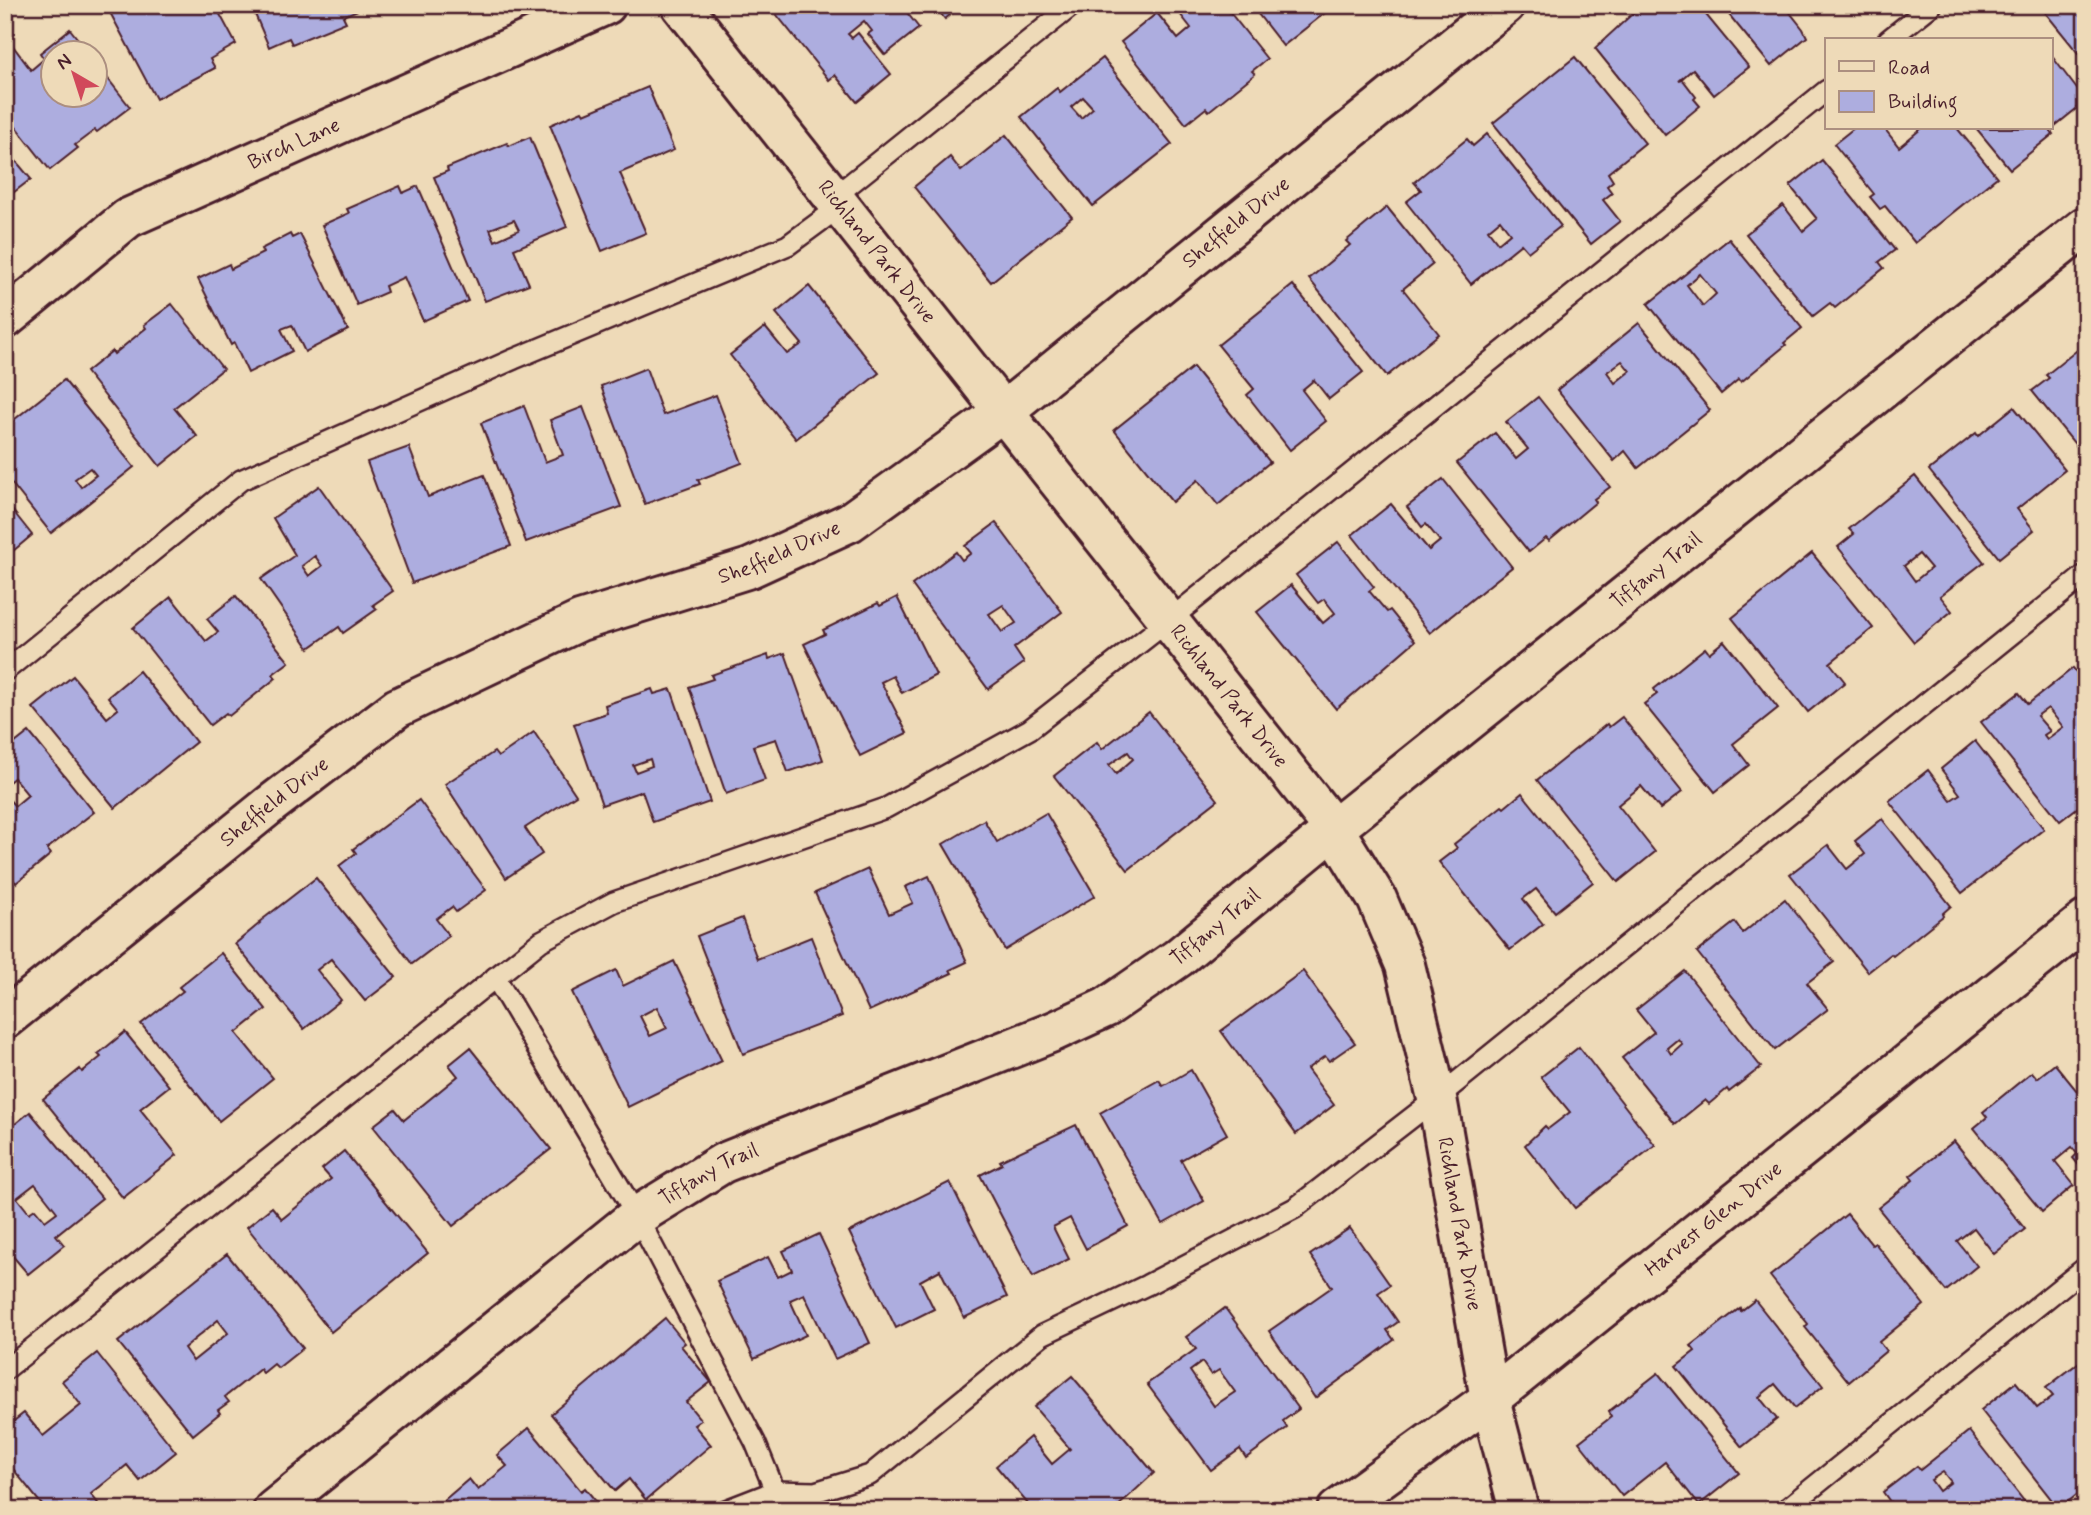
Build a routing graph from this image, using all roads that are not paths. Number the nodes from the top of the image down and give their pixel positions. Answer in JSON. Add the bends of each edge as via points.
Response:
{"nodes":[{"id":1,"x":606,"y":5,"type":"edge"},
{"id":2,"x":681,"y":5,"type":"edge"},
{"id":3,"x":1073,"y":5,"type":"edge"},
{"id":4,"x":1505,"y":5,"type":"edge"},
{"id":5,"x":1932,"y":5,"type":"edge"},
{"id":6,"x":1891,"y":38,"type":"edge"},
{"id":7,"x":1825,"y":92,"type":"edge"},
{"id":8,"x":838,"y":202,"type":"junction"},
{"id":9,"x":2086,"y":226,"type":"edge"},
{"id":10,"x":5,"y":319,"type":"edge"},
{"id":11,"x":1004,"y":411,"type":"junction"},
{"id":12,"x":2086,"y":574,"type":"edge"},
{"id":13,"x":1168,"y":621,"type":"junction"},
{"id":14,"x":5,"y":671,"type":"edge"},
{"id":15,"x":1334,"y":829,"type":"junction"},
{"id":16,"x":2086,"y":920,"type":"edge"},
{"id":17,"x":495,"y":977,"type":"junction"},
{"id":18,"x":5,"y":1019,"type":"edge"},
{"id":19,"x":1437,"y":1098,"type":"junction"},
{"id":20,"x":637,"y":1216,"type":"junction"},
{"id":21,"x":2086,"y":1267,"type":"edge"},
{"id":22,"x":5,"y":1370,"type":"edge"},
{"id":23,"x":1490,"y":1399,"type":"junction"},
{"id":24,"x":775,"y":1491,"type":"junction"},
{"id":25,"x":273,"y":1510,"type":"edge"},
{"id":26,"x":726,"y":1510,"type":"edge"},
{"id":27,"x":787,"y":1510,"type":"edge"},
{"id":28,"x":1337,"y":1510,"type":"edge"},
{"id":29,"x":1519,"y":1510,"type":"edge"},
{"id":30,"x":1786,"y":1510,"type":"edge"}],
"edges":[{"from":1,"to":10,"type":"street","name":"Birch Lane","via":[[128,218]]},
{"from":2,"to":8,"type":"street","name":"Richland Park Drive"},
{"from":3,"to":8,"type":"lane"},
{"from":4,"to":11,"type":"street","name":"Sheffield Drive"},
{"from":5,"to":6,"type":"lane"},
{"from":7,"to":13,"type":"lane"},
{"from":8,"to":11,"type":"street","name":"Richland Park Drive"},
{"from":8,"to":14,"type":"lane","via":[[788,245],[241,480]]},
{"from":9,"to":15,"type":"street","name":"Tiffany Trail"},
{"from":11,"to":13,"type":"street","name":"Richland Park Drive"},
{"from":11,"to":18,"type":"street","name":"Sheffield Drive","via":[[850,522],[750,568],[580,621],[397,708]]},
{"from":12,"to":19,"type":"lane"},
{"from":13,"to":15,"type":"street","name":"Richland Park Drive"},
{"from":13,"to":17,"type":"lane","via":[[1030,729],[886,808],[614,902],[541,941]]},
{"from":15,"to":19,"type":"street","name":"Richland Park Drive","via":[[1377,899],[1405,965]]},
{"from":15,"to":20,"type":"street","name":"Tiffany Trail","via":[[1178,958],[1107,1007],[723,1163]]},
{"from":16,"to":23,"type":"street","name":"Harvest Glen Drive"},
{"from":17,"to":20,"type":"lane"},
{"from":17,"to":22,"type":"lane"},
{"from":19,"to":23,"type":"street","name":"Richland Park Drive"},
{"from":19,"to":24,"type":"lane","via":[[1295,1208],[1042,1335],[870,1475],[815,1492]]},
{"from":20,"to":24,"type":"lane","via":[[755,1442]]},
{"from":20,"to":25,"type":"street","name":"Tiffany Trail"},
{"from":21,"to":30,"type":"lane"},
{"from":23,"to":28,"type":"street","name":"Harvest Glen Drive"},
{"from":23,"to":29,"type":"street","name":"Richland Park Drive"},
{"from":24,"to":26,"type":"lane"},
{"from":24,"to":27,"type":"lane"}]}
